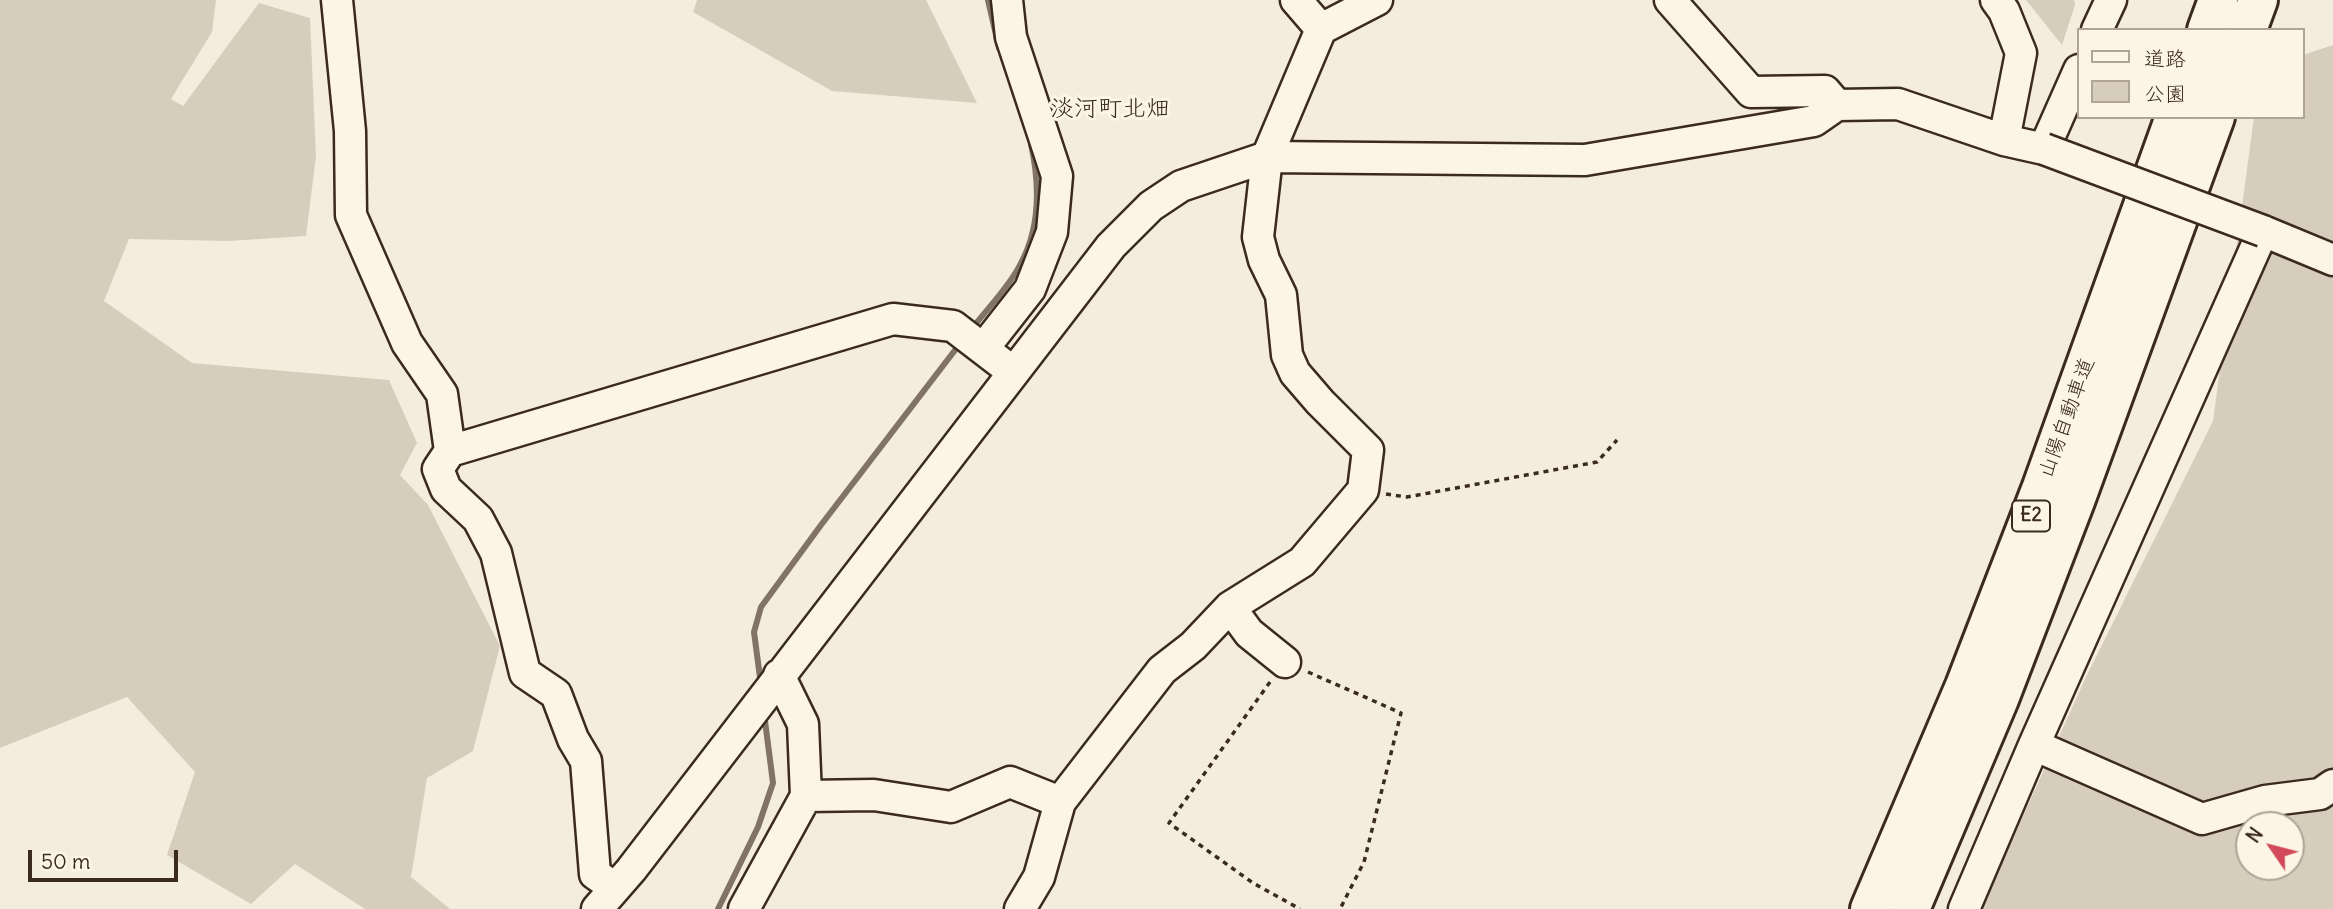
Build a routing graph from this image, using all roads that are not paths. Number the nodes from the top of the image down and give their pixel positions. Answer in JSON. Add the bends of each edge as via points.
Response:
{"nodes":[{"id":1,"x":337,"y":0,"type":"edge"},
{"id":2,"x":1007,"y":0,"type":"edge"},
{"id":3,"x":1296,"y":0,"type":"edge"},
{"id":4,"x":1377,"y":0,"type":"edge"},
{"id":5,"x":1671,"y":0,"type":"edge"},
{"id":6,"x":1996,"y":0,"type":"edge"},
{"id":7,"x":2110,"y":0,"type":"edge"},
{"id":8,"x":2218,"y":0,"type":"edge"},
{"id":9,"x":2258,"y":0,"type":"edge"},
{"id":10,"x":2098,"y":28,"type":"edge"},
{"id":11,"x":2208,"y":28,"type":"edge"},
{"id":12,"x":2248,"y":28,"type":"edge"},
{"id":13,"x":1321,"y":29,"type":"junction"},
{"id":14,"x":2078,"y":72,"type":"edge"},
{"id":15,"x":1837,"y":105,"type":"junction"},
{"id":16,"x":2174,"y":119,"type":"edge"},
{"id":17,"x":2214,"y":119,"type":"edge"},
{"id":18,"x":2004,"y":140,"type":"junction"},
{"id":19,"x":2044,"y":149,"type":"junction"},
{"id":20,"x":1267,"y":157,"type":"junction"},
{"id":21,"x":2263,"y":231,"type":"junction"},
{"id":22,"x":2333,"y":260,"type":"edge"},
{"id":23,"x":1030,"y":289,"type":"junction"},
{"id":24,"x":1060,"y":312,"type":"junction"},
{"id":25,"x":983,"y":349,"type":"junction"},
{"id":26,"x":1013,"y":372,"type":"junction"},
{"id":27,"x":450,"y":451,"type":"junction"},
{"id":28,"x":1230,"y":607,"type":"junction"},
{"id":29,"x":1284,"y":662,"type":"road end"},
{"id":30,"x":779,"y":675,"type":"junction"},
{"id":31,"x":2034,"y":745,"type":"junction"},
{"id":32,"x":2333,"y":785,"type":"edge"},
{"id":33,"x":806,"y":796,"type":"junction"},
{"id":34,"x":1060,"y":802,"type":"junction"},
{"id":35,"x":606,"y":899,"type":"edge"},
{"id":36,"x":744,"y":909,"type":"edge"},
{"id":37,"x":1020,"y":909,"type":"edge"},
{"id":38,"x":1870,"y":909,"type":"edge"},
{"id":39,"x":1910,"y":909,"type":"edge"},
{"id":40,"x":1964,"y":909,"type":"edge"}],
"edges":[{"from":1,"to":27,"type":"street","via":[[350,131],[351,215],[407,343],[442,394]]},
{"from":2,"to":23,"type":"street","via":[[1011,37],[1057,176],[1052,232]]},
{"from":3,"to":13,"type":"street"},
{"from":4,"to":13,"type":"street"},
{"from":5,"to":15,"type":"street","via":[[1751,92],[1825,91]]},
{"from":6,"to":18,"type":"street","via":[[2021,53]]},
{"from":7,"to":10,"type":"street"},
{"from":8,"to":11,"type":"highway"},
{"from":9,"to":12,"type":"highway"},
{"from":13,"to":20,"type":"street"},
{"from":14,"to":19,"type":"street"},
{"from":15,"to":18,"type":"street","via":[[1898,104]]},
{"from":15,"to":20,"type":"street","via":[[1814,121],[1585,160]]},
{"from":16,"to":38,"type":"highway","name":"山陽自動車道","number":"E2","via":[[2038,499]]},
{"from":17,"to":39,"type":"highway","name":"山陽自動車道","number":"E2","via":[[1999,699]]},
{"from":18,"to":19,"type":"street"},
{"from":19,"to":21,"type":"street","bridge":true},
{"from":20,"to":24,"type":"street","via":[[1181,186],[1151,206],[1111,246]]},
{"from":20,"to":28,"type":"street","via":[[1258,237],[1281,295],[1287,355],[1295,373],[1368,450],[1363,490],[1301,562]]},
{"from":21,"to":22,"type":"street"},
{"from":21,"to":31,"type":"street"},
{"from":23,"to":24,"type":"street"},
{"from":23,"to":25,"type":"street"},
{"from":24,"to":26,"type":"street"},
{"from":25,"to":26,"type":"street"},
{"from":25,"to":27,"type":"street","via":[[953,326],[893,319]]},
{"from":26,"to":30,"type":"street"},
{"from":27,"to":35,"type":"street","via":[[438,469],[446,489],[478,519],[496,553],[525,673],[556,694],[586,761],[595,874]]},
{"from":28,"to":29,"type":"street","via":[[1249,633]]},
{"from":28,"to":34,"type":"street","via":[[1162,670]]},
{"from":30,"to":33,"type":"street","via":[[803,724]]},
{"from":30,"to":35,"type":"street"},
{"from":31,"to":32,"type":"street","via":[[2202,819],[2265,801],[2320,794]]},
{"from":31,"to":40,"type":"street"},
{"from":33,"to":34,"type":"street","via":[[874,795],[951,807],[1010,782]]},
{"from":33,"to":36,"type":"street"},
{"from":34,"to":37,"type":"street","via":[[1039,877]]}]}
